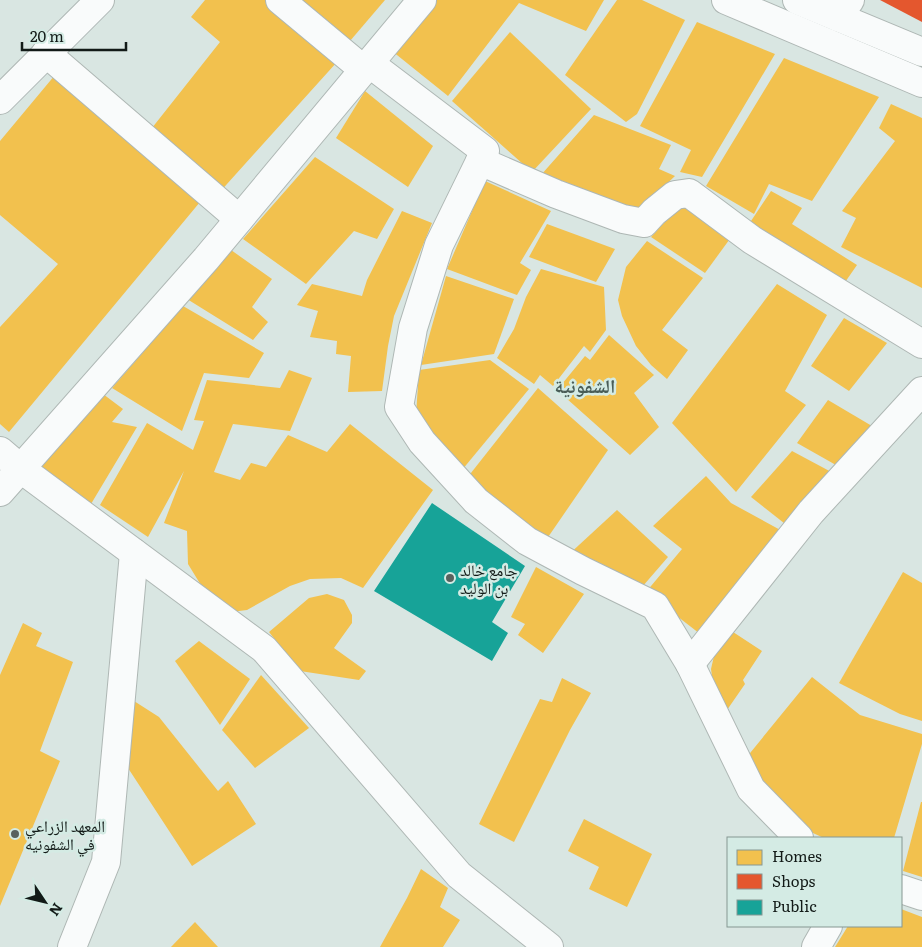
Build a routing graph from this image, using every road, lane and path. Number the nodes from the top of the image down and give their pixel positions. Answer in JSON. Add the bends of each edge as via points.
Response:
{"nodes":[{"id":1,"x":100,"y":0,"type":"edge"},
{"id":2,"x":280,"y":0,"type":"edge"},
{"id":3,"x":422,"y":0,"type":"edge"},
{"id":4,"x":726,"y":0,"type":"edge"},
{"id":5,"x":797,"y":0,"type":"edge"},
{"id":6,"x":844,"y":9,"type":"edge"},
{"id":7,"x":922,"y":52,"type":"edge"},
{"id":8,"x":46,"y":53,"type":"junction"},
{"id":9,"x":366,"y":67,"type":"junction"},
{"id":10,"x":922,"y":83,"type":"edge"},
{"id":11,"x":0,"y":100,"type":"edge"},
{"id":12,"x":480,"y":161,"type":"junction"},
{"id":13,"x":239,"y":218,"type":"junction"},
{"id":14,"x":922,"y":344,"type":"edge"},
{"id":15,"x":922,"y":391,"type":"edge"},
{"id":16,"x":0,"y":451,"type":"edge"},
{"id":17,"x":20,"y":469,"type":"junction"},
{"id":18,"x":0,"y":492,"type":"edge"},
{"id":19,"x":134,"y":553,"type":"junction"},
{"id":20,"x":690,"y":664,"type":"junction"},
{"id":21,"x":798,"y":837,"type":"edge"},
{"id":22,"x":902,"y":890,"type":"edge"},
{"id":23,"x":922,"y":896,"type":"edge"},
{"id":24,"x":827,"y":927,"type":"edge"},
{"id":25,"x":72,"y":947,"type":"edge"},
{"id":26,"x":549,"y":947,"type":"edge"},
{"id":27,"x":816,"y":947,"type":"edge"}],
"edges":[{"from":1,"to":8,"type":"street"},
{"from":2,"to":9,"type":"street"},
{"from":3,"to":9,"type":"street"},
{"from":4,"to":10,"type":"street"},
{"from":5,"to":6,"type":"street"},
{"from":6,"to":7,"type":"street"},
{"from":8,"to":11,"type":"street"},
{"from":8,"to":13,"type":"street"},
{"from":9,"to":12,"type":"street","via":[[485,151]]},
{"from":9,"to":13,"type":"street"},
{"from":12,"to":14,"type":"street","via":[[556,194],[623,219],[644,223],[675,195],[689,193],[752,240]]},
{"from":12,"to":20,"type":"street","via":[[439,245],[413,328],[399,407],[422,442],[476,501],[528,541],[655,606]]},
{"from":13,"to":17,"type":"street"},
{"from":15,"to":20,"type":"street","via":[[810,512]]},
{"from":16,"to":17,"type":"street"},
{"from":17,"to":18,"type":"street"},
{"from":17,"to":19,"type":"street"},
{"from":19,"to":25,"type":"street","via":[[106,862]]},
{"from":19,"to":26,"type":"street","via":[[264,649],[459,875]]},
{"from":20,"to":21,"type":"street","via":[[751,789]]},
{"from":22,"to":23,"type":"street"},
{"from":24,"to":27,"type":"street"}]}
